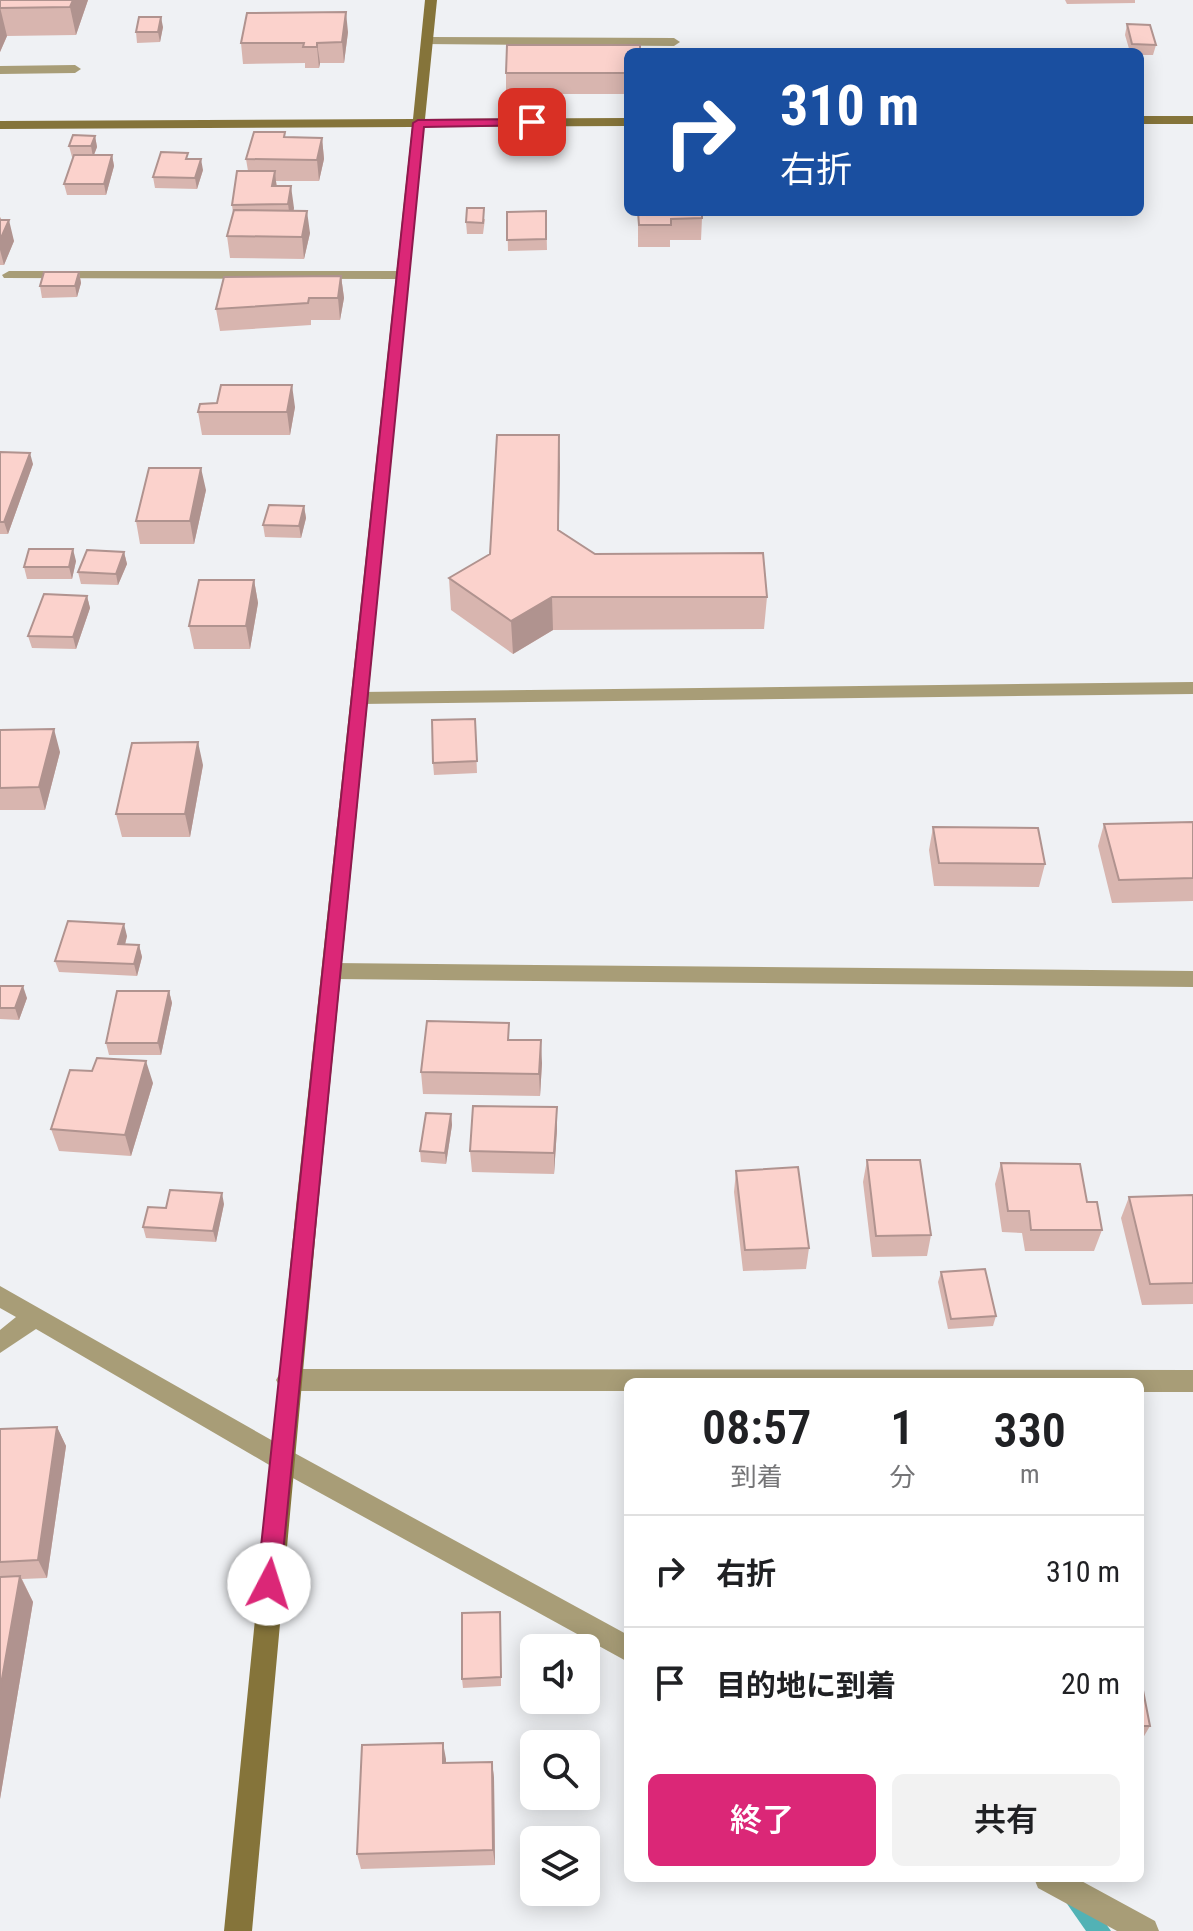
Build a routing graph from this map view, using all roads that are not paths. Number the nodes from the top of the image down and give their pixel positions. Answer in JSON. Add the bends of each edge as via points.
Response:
{"nodes":[{"id":1,"x":431,"y":0,"type":"edge"},
{"id":2,"x":427,"y":41,"type":"junction"},
{"id":3,"x":674,"y":42,"type":"dead end"},
{"id":4,"x":75,"y":69,"type":"dead end"},
{"id":5,"x":0,"y":70,"type":"edge"},
{"id":6,"x":1144,"y":120,"type":"edge"},
{"id":7,"x":1193,"y":120,"type":"edge"},
{"id":8,"x":624,"y":122,"type":"edge"},
{"id":9,"x":418,"y":123,"type":"junction"},
{"id":10,"x":0,"y":125,"type":"edge"},
{"id":11,"x":9,"y":275,"type":"dead end"},
{"id":12,"x":402,"y":275,"type":"junction"},
{"id":13,"x":1193,"y":688,"type":"edge"},
{"id":14,"x":360,"y":698,"type":"junction"},
{"id":15,"x":333,"y":971,"type":"junction"},
{"id":16,"x":1193,"y":979,"type":"edge"},
{"id":17,"x":0,"y":1296,"type":"edge"},
{"id":18,"x":36,"y":1316,"type":"junction"},
{"id":19,"x":0,"y":1343,"type":"edge"},
{"id":20,"x":288,"y":1380,"type":"junction"},
{"id":21,"x":624,"y":1380,"type":"edge"},
{"id":22,"x":1144,"y":1381,"type":"edge"},
{"id":23,"x":1193,"y":1381,"type":"edge"},
{"id":24,"x":280,"y":1458,"type":"junction"},
{"id":25,"x":624,"y":1647,"type":"edge"},
{"id":26,"x":1055,"y":1882,"type":"edge"},
{"id":27,"x":238,"y":1931,"type":"edge"},
{"id":28,"x":1145,"y":1931,"type":"edge"}],
"edges":[{"from":1,"to":2,"type":"street"},
{"from":2,"to":3,"type":"street"},
{"from":2,"to":9,"type":"street"},
{"from":4,"to":5,"type":"street"},
{"from":6,"to":7,"type":"street"},
{"from":8,"to":9,"type":"street"},
{"from":9,"to":10,"type":"street"},
{"from":9,"to":12,"type":"street"},
{"from":11,"to":12,"type":"street"},
{"from":12,"to":14,"type":"street"},
{"from":13,"to":14,"type":"street"},
{"from":14,"to":15,"type":"street"},
{"from":15,"to":16,"type":"street"},
{"from":15,"to":20,"type":"street"},
{"from":17,"to":18,"type":"street"},
{"from":18,"to":19,"type":"street"},
{"from":18,"to":24,"type":"street"},
{"from":20,"to":21,"type":"street"},
{"from":20,"to":24,"type":"street"},
{"from":22,"to":23,"type":"street"},
{"from":24,"to":25,"type":"street"},
{"from":24,"to":27,"type":"street"},
{"from":26,"to":28,"type":"street"}]}
